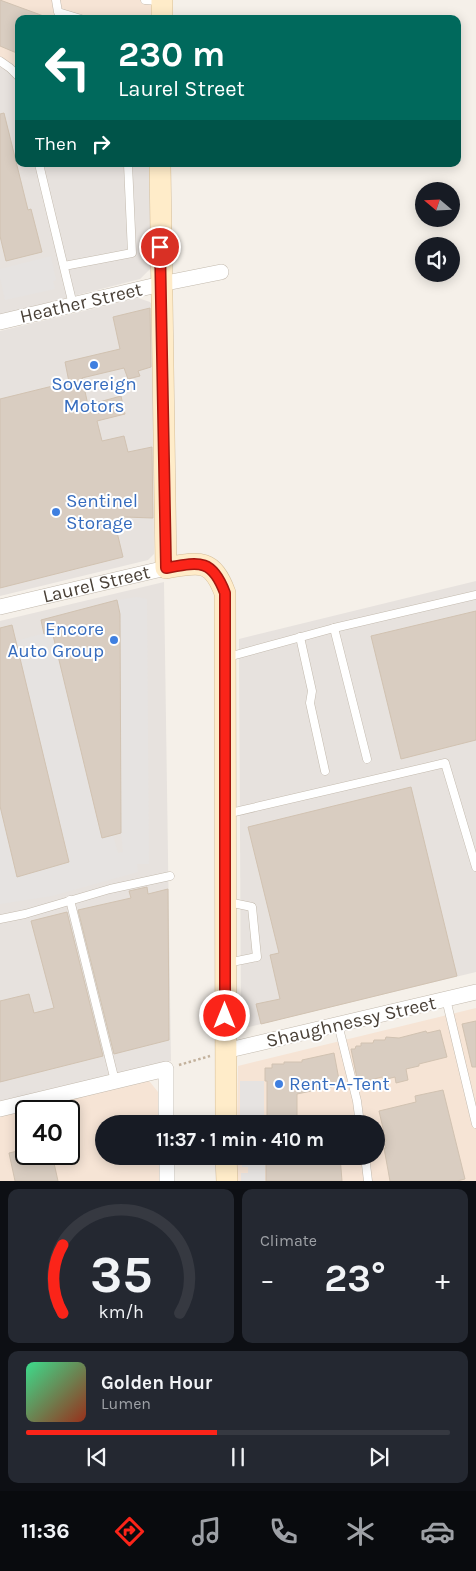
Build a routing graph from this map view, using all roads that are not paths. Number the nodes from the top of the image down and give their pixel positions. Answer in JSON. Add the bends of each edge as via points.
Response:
{"nodes":[{"id":1,"x":56,"y":0,"type":"edge"},
{"id":2,"x":68,"y":15,"type":"edge"},
{"id":3,"x":0,"y":61,"type":"edge"},
{"id":4,"x":15,"y":73,"type":"edge"},
{"id":5,"x":39,"y":167,"type":"edge"},
{"id":6,"x":128,"y":167,"type":"edge"},
{"id":7,"x":160,"y":167,"type":"edge"},
{"id":8,"x":64,"y":266,"type":"junction"},
{"id":9,"x":221,"y":272,"type":"dead end"},
{"id":10,"x":161,"y":284,"type":"junction"},
{"id":11,"x":73,"y":305,"type":"junction"},
{"id":12,"x":0,"y":321,"type":"edge"},
{"id":13,"x":166,"y":568,"type":"junction"},
{"id":14,"x":476,"y":595,"type":"edge"},
{"id":15,"x":0,"y":607,"type":"edge"},
{"id":16,"x":334,"y":628,"type":"junction"},
{"id":17,"x":300,"y":637,"type":"junction"},
{"id":18,"x":224,"y":659,"type":"junction"},
{"id":19,"x":367,"y":759,"type":"dead end"},
{"id":20,"x":325,"y":771,"type":"dead end"},
{"id":21,"x":224,"y":814,"type":"junction"},
{"id":22,"x":476,"y":867,"type":"edge"},
{"id":23,"x":170,"y":876,"type":"dead end"},
{"id":24,"x":70,"y":900,"type":"junction"},
{"id":25,"x":225,"y":901,"type":"junction"},
{"id":26,"x":0,"y":919,"type":"edge"},
{"id":27,"x":225,"y":964,"type":"junction"},
{"id":28,"x":476,"y":992,"type":"edge"},
{"id":29,"x":446,"y":999,"type":"junction"},
{"id":30,"x":338,"y":1024,"type":"junction"},
{"id":31,"x":225,"y":1051,"type":"junction"},
{"id":32,"x":115,"y":1081,"type":"junction"},
{"id":33,"x":0,"y":1109,"type":"edge"},
{"id":34,"x":166,"y":1115,"type":"edge"},
{"id":35,"x":226,"y":1115,"type":"edge"},
{"id":36,"x":359,"y":1115,"type":"edge"},
{"id":37,"x":476,"y":1124,"type":"edge"},
{"id":38,"x":167,"y":1165,"type":"edge"},
{"id":39,"x":226,"y":1165,"type":"edge"},
{"id":40,"x":366,"y":1165,"type":"edge"},
{"id":41,"x":167,"y":1181,"type":"edge"},
{"id":42,"x":227,"y":1181,"type":"edge"},
{"id":43,"x":368,"y":1181,"type":"edge"}],
"edges":[{"from":1,"to":2,"type":"lane","via":[[58,12]]},
{"from":3,"to":4,"type":"lane"},
{"from":5,"to":8,"type":"lane"},
{"from":6,"to":8,"type":"lane","via":[[132,253]]},
{"from":7,"to":10,"type":"street"},
{"from":8,"to":11,"type":"lane"},
{"from":9,"to":10,"type":"street","name":"Heather Street"},
{"from":10,"to":11,"type":"street","name":"Heather Street"},
{"from":10,"to":13,"type":"street"},
{"from":11,"to":12,"type":"street","name":"Heather Street"},
{"from":13,"to":15,"type":"street","name":"Laurel Street"},
{"from":13,"to":18,"type":"street","name":"Laurel Street","via":[[200,565],[210,567],[219,576],[225,593]]},
{"from":14,"to":16,"type":"lane"},
{"from":16,"to":17,"type":"lane"},
{"from":16,"to":19,"type":"lane"},
{"from":17,"to":18,"type":"lane"},
{"from":17,"to":20,"type":"lane"},
{"from":18,"to":21,"type":"street"},
{"from":21,"to":22,"type":"lane","via":[[445,763]]},
{"from":21,"to":25,"type":"street"},
{"from":23,"to":24,"type":"lane"},
{"from":24,"to":26,"type":"lane"},
{"from":24,"to":32,"type":"lane"},
{"from":25,"to":27,"type":"street"},
{"from":25,"to":27,"type":"lane","via":[[252,907],[257,957]]},
{"from":27,"to":31,"type":"street"},
{"from":28,"to":29,"type":"street","name":"Shaughnessy Street"},
{"from":29,"to":30,"type":"street","name":"Shaughnessy Street"},
{"from":29,"to":37,"type":"lane"},
{"from":30,"to":31,"type":"street","name":"Shaughnessy Street"},
{"from":30,"to":36,"type":"lane"},
{"from":31,"to":35,"type":"street"},
{"from":32,"to":33,"type":"street"},
{"from":32,"to":34,"type":"street","via":[[166,1069]]},
{"from":38,"to":41,"type":"street"},
{"from":39,"to":42,"type":"street"},
{"from":40,"to":43,"type":"lane"}]}
